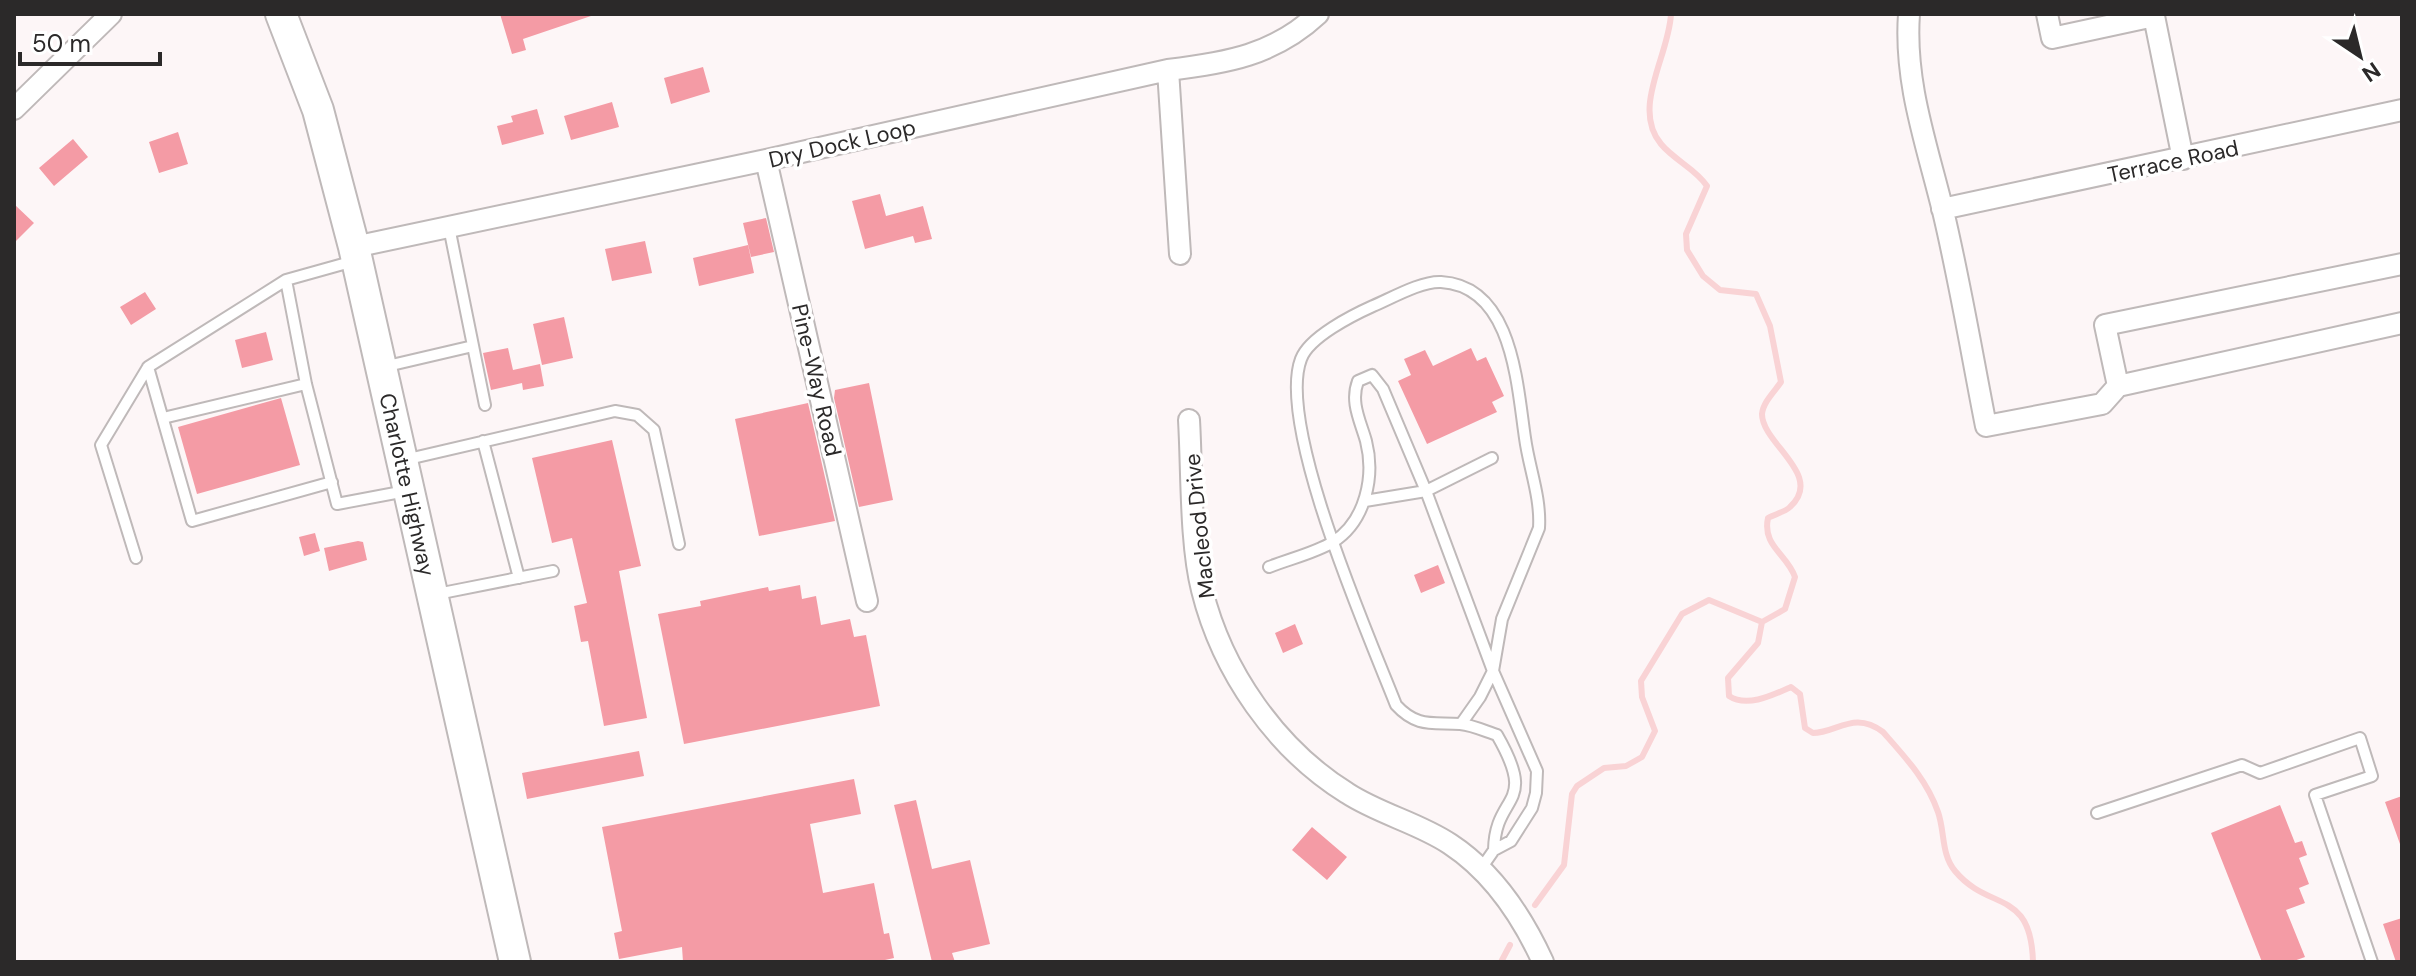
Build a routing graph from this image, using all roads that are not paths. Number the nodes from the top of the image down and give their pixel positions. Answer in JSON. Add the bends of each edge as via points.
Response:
{"nodes":[{"id":1,"x":111,"y":14,"type":"edge"},
{"id":2,"x":281,"y":14,"type":"edge"},
{"id":3,"x":1318,"y":14,"type":"edge"},
{"id":4,"x":1909,"y":14,"type":"edge"},
{"id":5,"x":2047,"y":14,"type":"edge"},
{"id":6,"x":2158,"y":15,"type":"edge"},
{"id":7,"x":1168,"y":70,"type":"junction"},
{"id":8,"x":14,"y":109,"type":"edge"},
{"id":9,"x":2402,"y":110,"type":"edge"},
{"id":10,"x":2183,"y":159,"type":"junction"},
{"id":11,"x":766,"y":160,"type":"junction"},
{"id":12,"x":1942,"y":209,"type":"junction"},
{"id":13,"x":449,"y":227,"type":"junction"},
{"id":14,"x":355,"y":253,"type":"junction"},
{"id":15,"x":1180,"y":254,"type":"dead end"},
{"id":16,"x":2402,"y":264,"type":"edge"},
{"id":17,"x":286,"y":280,"type":"junction"},
{"id":18,"x":2402,"y":323,"type":"edge"},
{"id":19,"x":473,"y":346,"type":"junction"},
{"id":20,"x":148,"y":367,"type":"junction"},
{"id":21,"x":381,"y":367,"type":"junction"},
{"id":22,"x":306,"y":384,"type":"junction"},
{"id":23,"x":2118,"y":386,"type":"junction"},
{"id":24,"x":485,"y":405,"type":"dead end"},
{"id":25,"x":163,"y":418,"type":"junction"},
{"id":26,"x":1189,"y":420,"type":"dead end"},
{"id":27,"x":483,"y":441,"type":"junction"},
{"id":28,"x":1492,"y":458,"type":"dead end"},
{"id":29,"x":405,"y":476,"type":"junction"},
{"id":30,"x":332,"y":482,"type":"junction"},
{"id":31,"x":1426,"y":491,"type":"junction"},
{"id":32,"x":1365,"y":501,"type":"junction"},
{"id":33,"x":1333,"y":542,"type":"junction"},
{"id":34,"x":679,"y":544,"type":"dead end"},
{"id":35,"x":136,"y":558,"type":"dead end"},
{"id":36,"x":1269,"y":567,"type":"dead end"},
{"id":37,"x":553,"y":571,"type":"dead end"},
{"id":38,"x":519,"y":578,"type":"junction"},
{"id":39,"x":431,"y":596,"type":"junction"},
{"id":40,"x":867,"y":601,"type":"dead end"},
{"id":41,"x":1493,"y":671,"type":"junction"},
{"id":42,"x":1461,"y":724,"type":"junction"},
{"id":43,"x":2097,"y":813,"type":"dead end"},
{"id":44,"x":1494,"y":850,"type":"junction"},
{"id":45,"x":1480,"y":870,"type":"junction"},
{"id":46,"x":515,"y":962,"type":"edge"},
{"id":47,"x":1543,"y":962,"type":"edge"},
{"id":48,"x":2372,"y":962,"type":"edge"}],
"edges":[{"from":1,"to":8,"type":"street"},
{"from":2,"to":14,"type":"main road","name":"Charlotte Highway","via":[[318,110]]},
{"from":3,"to":7,"type":"street","name":"Dry Dock Loop","via":[[1292,38],[1226,63]]},
{"from":4,"to":12,"type":"street","via":[[1910,82]]},
{"from":5,"to":6,"type":"street","via":[[2052,38]]},
{"from":6,"to":10,"type":"street"},
{"from":7,"to":11,"type":"street","name":"Dry Dock Loop"},
{"from":7,"to":15,"type":"street"},
{"from":9,"to":10,"type":"street","name":"Terrace Road"},
{"from":10,"to":12,"type":"street","name":"Terrace Road"},
{"from":11,"to":13,"type":"street","name":"Dry Dock Loop"},
{"from":11,"to":40,"type":"street","name":"Pine-Way Road"},
{"from":12,"to":23,"type":"street","via":[[1986,426],[2102,404]]},
{"from":13,"to":14,"type":"street","name":"Dry Dock Loop"},
{"from":13,"to":19,"type":"lane"},
{"from":14,"to":17,"type":"lane"},
{"from":14,"to":21,"type":"main road","name":"Charlotte Highway"},
{"from":16,"to":23,"type":"street","via":[[2105,325]]},
{"from":17,"to":20,"type":"lane"},
{"from":17,"to":22,"type":"lane"},
{"from":18,"to":23,"type":"street"},
{"from":19,"to":21,"type":"lane"},
{"from":19,"to":24,"type":"lane"},
{"from":20,"to":25,"type":"lane"},
{"from":20,"to":35,"type":"lane","via":[[101,445]]},
{"from":21,"to":29,"type":"main road","name":"Charlotte Highway"},
{"from":22,"to":25,"type":"lane"},
{"from":22,"to":30,"type":"lane"},
{"from":25,"to":30,"type":"lane","via":[[192,521]]},
{"from":26,"to":45,"type":"street","name":"Macleod Drive","via":[[1201,588],[1222,649],[1254,705],[1296,753],[1347,793],[1450,844]]},
{"from":27,"to":29,"type":"lane"},
{"from":27,"to":34,"type":"lane","via":[[615,411],[637,415],[654,430]]},
{"from":27,"to":38,"type":"lane"},
{"from":28,"to":31,"type":"lane"},
{"from":29,"to":30,"type":"lane","via":[[337,504]]},
{"from":29,"to":39,"type":"main road","name":"Charlotte Highway"},
{"from":31,"to":32,"type":"lane"},
{"from":31,"to":32,"type":"lane","via":[[1383,389],[1372,375],[1358,381],[1352,395],[1367,445]]},
{"from":31,"to":41,"type":"lane"},
{"from":32,"to":33,"type":"lane"},
{"from":33,"to":36,"type":"lane"},
{"from":33,"to":41,"type":"lane","via":[[1297,402],[1301,358],[1323,334],[1402,294],[1440,282],[1479,294],[1502,326],[1540,512],[1539,528],[1502,619]]},
{"from":33,"to":42,"type":"lane","via":[[1396,705],[1426,725]]},
{"from":37,"to":38,"type":"lane"},
{"from":38,"to":39,"type":"lane"},
{"from":39,"to":46,"type":"main road","name":"Charlotte Highway"},
{"from":41,"to":42,"type":"lane"},
{"from":41,"to":44,"type":"lane","via":[[1537,771],[1532,808],[1511,841]]},
{"from":42,"to":44,"type":"lane","via":[[1497,735],[1512,762],[1517,785],[1494,830]]},
{"from":43,"to":48,"type":"lane","via":[[2242,765],[2260,773],[2360,738],[2372,776],[2315,795]]},
{"from":44,"to":45,"type":"lane"},
{"from":45,"to":47,"type":"street","name":"Macleod Drive","via":[[1524,921]]}]}
